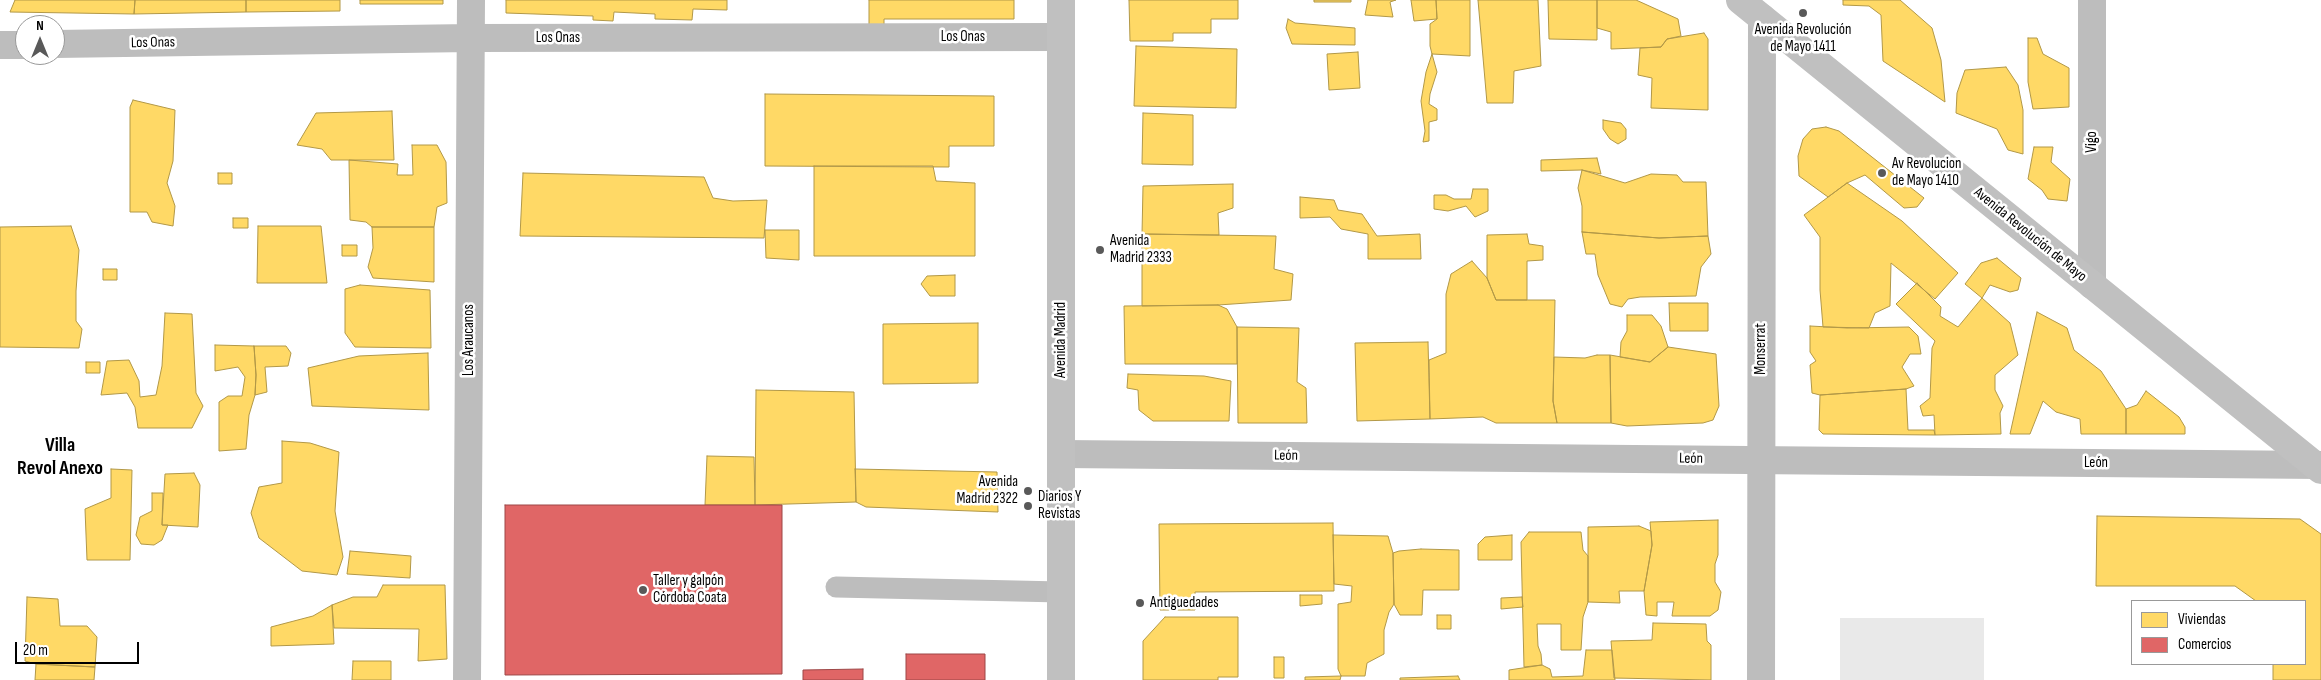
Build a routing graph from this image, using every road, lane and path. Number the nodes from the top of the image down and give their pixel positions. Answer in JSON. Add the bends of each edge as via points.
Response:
{"nodes":[{"id":1,"x":471,"y":0,"type":"edge"},
{"id":2,"x":1061,"y":0,"type":"edge"},
{"id":3,"x":1740,"y":0,"type":"edge"},
{"id":4,"x":2092,"y":0,"type":"edge"},
{"id":5,"x":1762,"y":18,"type":"junction"},
{"id":6,"x":1061,"y":37,"type":"junction"},
{"id":7,"x":470,"y":38,"type":"junction"},
{"id":8,"x":65,"y":44,"type":"edge"},
{"id":9,"x":0,"y":45,"type":"edge"},
{"id":10,"x":15,"y":45,"type":"edge"},
{"id":11,"x":2092,"y":285,"type":"junction"},
{"id":12,"x":1061,"y":454,"type":"junction"},
{"id":13,"x":1761,"y":460,"type":"junction"},
{"id":14,"x":2319,"y":466,"type":"edge"},
{"id":15,"x":836,"y":587,"type":"dead end"},
{"id":16,"x":1061,"y":592,"type":"junction"},
{"id":17,"x":466,"y":680,"type":"edge"},
{"id":18,"x":1061,"y":680,"type":"edge"},
{"id":19,"x":1761,"y":680,"type":"edge"}],
"edges":[{"from":1,"to":7,"type":"street","name":"Los Araucanos"},
{"from":2,"to":6,"type":"main road","name":"Avenida Madrid"},
{"from":3,"to":5,"type":"main road","name":"Avenida Revolución de Mayo"},
{"from":4,"to":11,"type":"street","name":"Vigo"},
{"from":5,"to":11,"type":"main road","name":"Avenida Revolución de Mayo"},
{"from":5,"to":13,"type":"street","name":"Monserrat"},
{"from":6,"to":7,"type":"street","name":"Los Onas"},
{"from":6,"to":12,"type":"main road","name":"Avenida Madrid"},
{"from":7,"to":8,"type":"street","name":"Los Onas"},
{"from":7,"to":17,"type":"street","name":"Los Araucanos"},
{"from":9,"to":10,"type":"street"},
{"from":11,"to":14,"type":"main road","name":"Avenida Revolución de Mayo"},
{"from":12,"to":13,"type":"street","name":"León"},
{"from":12,"to":16,"type":"main road","name":"Avenida Madrid"},
{"from":13,"to":14,"type":"street","name":"León"},
{"from":13,"to":19,"type":"street","name":"Monserrat"},
{"from":15,"to":16,"type":"lane"},
{"from":16,"to":18,"type":"main road","name":"Avenida Madrid"}]}
